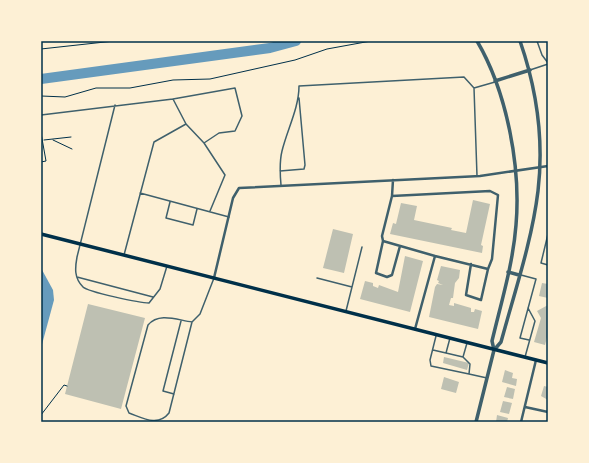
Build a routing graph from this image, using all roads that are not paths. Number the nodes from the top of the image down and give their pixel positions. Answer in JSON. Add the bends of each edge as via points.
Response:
{"nodes":[{"id":1,"x":477,"y":41,"type":"edge"},
{"id":2,"x":520,"y":41,"type":"edge"},
{"id":3,"x":537,"y":41,"type":"edge"},
{"id":4,"x":548,"y":63,"type":"edge"},
{"id":5,"x":530,"y":70,"type":"junction"},
{"id":6,"x":495,"y":81,"type":"junction"},
{"id":7,"x":474,"y":88,"type":"junction"},
{"id":8,"x":299,"y":96,"type":"junction"},
{"id":9,"x":173,"y":99,"type":"junction"},
{"id":10,"x":115,"y":105,"type":"junction"},
{"id":11,"x":41,"y":115,"type":"edge"},
{"id":12,"x":186,"y":124,"type":"junction"},
{"id":13,"x":204,"y":143,"type":"junction"},
{"id":14,"x":548,"y":166,"type":"edge"},
{"id":15,"x":540,"y":167,"type":"junction"},
{"id":16,"x":280,"y":171,"type":"junction"},
{"id":17,"x":515,"y":171,"type":"junction"},
{"id":18,"x":477,"y":176,"type":"junction"},
{"id":19,"x":393,"y":180,"type":"junction"},
{"id":20,"x":281,"y":185,"type":"junction"},
{"id":21,"x":140,"y":193,"type":"junction"},
{"id":22,"x":392,"y":196,"type":"junction"},
{"id":23,"x":170,"y":202,"type":"junction"},
{"id":24,"x":198,"y":209,"type":"junction"},
{"id":25,"x":210,"y":211,"type":"junction"},
{"id":26,"x":229,"y":217,"type":"junction"},
{"id":27,"x":41,"y":234,"type":"edge"},
{"id":28,"x":548,"y":234,"type":"edge"},
{"id":29,"x":383,"y":241,"type":"junction"},
{"id":30,"x":81,"y":244,"type":"junction"},
{"id":31,"x":400,"y":246,"type":"junction"},
{"id":32,"x":362,"y":247,"type":"dead end"},
{"id":33,"x":124,"y":256,"type":"junction"},
{"id":34,"x":435,"y":256,"type":"junction"},
{"id":35,"x":471,"y":264,"type":"junction"},
{"id":36,"x":548,"y":264,"type":"edge"},
{"id":37,"x":167,"y":266,"type":"junction"},
{"id":38,"x":488,"y":268,"type":"junction"},
{"id":39,"x":508,"y":272,"type":"junction"},
{"id":40,"x":519,"y":275,"type":"junction"},
{"id":41,"x":77,"y":277,"type":"junction"},
{"id":42,"x":214,"y":278,"type":"junction"},
{"id":43,"x":316,"y":278,"type":"dead end"},
{"id":44,"x":352,"y":287,"type":"junction"},
{"id":45,"x":153,"y":297,"type":"junction"},
{"id":46,"x":528,"y":308,"type":"junction"},
{"id":47,"x":345,"y":312,"type":"junction"},
{"id":48,"x":181,"y":321,"type":"junction"},
{"id":49,"x":192,"y":322,"type":"junction"},
{"id":50,"x":415,"y":329,"type":"junction"},
{"id":51,"x":436,"y":335,"type":"junction"},
{"id":52,"x":450,"y":338,"type":"junction"},
{"id":53,"x":530,"y":340,"type":"junction"},
{"id":54,"x":467,"y":343,"type":"junction"},
{"id":55,"x":432,"y":350,"type":"junction"},
{"id":56,"x":494,"y":350,"type":"junction"},
{"id":57,"x":446,"y":353,"type":"junction"},
{"id":58,"x":463,"y":357,"type":"junction"},
{"id":59,"x":525,"y":357,"type":"junction"},
{"id":60,"x":536,"y":360,"type":"junction"},
{"id":61,"x":548,"y":363,"type":"edge"},
{"id":62,"x":469,"y":374,"type":"junction"},
{"id":63,"x":487,"y":378,"type":"junction"},
{"id":64,"x":174,"y":394,"type":"junction"},
{"id":65,"x":525,"y":406,"type":"junction"},
{"id":66,"x":548,"y":412,"type":"edge"},
{"id":67,"x":476,"y":422,"type":"edge"},
{"id":68,"x":521,"y":422,"type":"edge"}],
"edges":[{"from":1,"to":6,"type":"street"},
{"from":2,"to":5,"type":"street"},
{"from":3,"to":4,"type":"lane"},
{"from":4,"to":5,"type":"lane"},
{"from":5,"to":6,"type":"street"},
{"from":5,"to":15,"type":"street","via":[[537,108]]},
{"from":6,"to":7,"type":"lane"},
{"from":6,"to":17,"type":"street","via":[[511,136]]},
{"from":7,"to":8,"type":"lane","via":[[464,77],[299,86]]},
{"from":7,"to":18,"type":"lane"},
{"from":8,"to":16,"type":"lane","via":[[282,153]]},
{"from":8,"to":16,"type":"lane","via":[[304,169]]},
{"from":9,"to":10,"type":"lane"},
{"from":9,"to":12,"type":"lane"},
{"from":9,"to":13,"type":"lane","via":[[235,88],[242,116],[235,131],[218,133]]},
{"from":10,"to":11,"type":"lane"},
{"from":10,"to":30,"type":"lane"},
{"from":12,"to":13,"type":"lane"},
{"from":12,"to":21,"type":"lane","via":[[154,142]]},
{"from":13,"to":25,"type":"lane","via":[[225,175]]},
{"from":14,"to":15,"type":"street"},
{"from":15,"to":17,"type":"street"},
{"from":15,"to":40,"type":"street","via":[[532,227]]},
{"from":16,"to":20,"type":"lane"},
{"from":17,"to":18,"type":"street"},
{"from":17,"to":39,"type":"street","via":[[516,225]]},
{"from":18,"to":19,"type":"street"},
{"from":19,"to":20,"type":"street"},
{"from":19,"to":22,"type":"street"},
{"from":20,"to":26,"type":"street","via":[[239,188],[233,198]]},
{"from":21,"to":23,"type":"lane"},
{"from":21,"to":33,"type":"lane"},
{"from":22,"to":29,"type":"street"},
{"from":22,"to":38,"type":"street","via":[[490,191],[498,194],[492,259]]},
{"from":23,"to":24,"type":"lane"},
{"from":23,"to":24,"type":"lane","via":[[166,218],[193,225]]},
{"from":24,"to":25,"type":"lane"},
{"from":25,"to":26,"type":"lane"},
{"from":26,"to":42,"type":"street"},
{"from":27,"to":30,"type":"main road"},
{"from":28,"to":36,"type":"lane","via":[[541,263]]},
{"from":29,"to":31,"type":"street"},
{"from":29,"to":31,"type":"street","via":[[376,273],[387,277],[392,275]]},
{"from":30,"to":33,"type":"main road"},
{"from":30,"to":41,"type":"lane","via":[[75,269]]},
{"from":31,"to":34,"type":"street"},
{"from":32,"to":44,"type":"lane"},
{"from":33,"to":37,"type":"main road"},
{"from":34,"to":35,"type":"street"},
{"from":34,"to":50,"type":"street"},
{"from":35,"to":38,"type":"street"},
{"from":35,"to":38,"type":"street","via":[[466,295],[481,300]]},
{"from":37,"to":42,"type":"main road"},
{"from":37,"to":45,"type":"lane","via":[[160,289]]},
{"from":39,"to":40,"type":"street"},
{"from":39,"to":56,"type":"street","via":[[492,341]]},
{"from":40,"to":46,"type":"lane","via":[[536,279]]},
{"from":40,"to":56,"type":"street","via":[[501,342]]},
{"from":41,"to":45,"type":"lane"},
{"from":41,"to":45,"type":"lane","via":[[84,288],[132,301],[149,303]]},
{"from":42,"to":47,"type":"main road"},
{"from":42,"to":49,"type":"lane","via":[[200,314]]},
{"from":43,"to":44,"type":"lane"},
{"from":44,"to":47,"type":"lane"},
{"from":46,"to":53,"type":"lane","via":[[535,321]]},
{"from":46,"to":53,"type":"lane","via":[[520,338]]},
{"from":47,"to":50,"type":"main road"},
{"from":48,"to":49,"type":"lane"},
{"from":48,"to":64,"type":"lane","via":[[163,391]]},
{"from":48,"to":64,"type":"lane","via":[[160,317],[154,318],[148,325],[126,406],[129,413],[156,421],[164,419],[169,413]]},
{"from":49,"to":64,"type":"lane"},
{"from":50,"to":51,"type":"main road"},
{"from":51,"to":52,"type":"main road"},
{"from":51,"to":55,"type":"lane"},
{"from":52,"to":54,"type":"main road"},
{"from":52,"to":57,"type":"lane"},
{"from":53,"to":59,"type":"lane"},
{"from":54,"to":56,"type":"main road"},
{"from":54,"to":58,"type":"lane"},
{"from":55,"to":57,"type":"lane"},
{"from":55,"to":62,"type":"lane","via":[[431,366]]},
{"from":56,"to":59,"type":"main road"},
{"from":56,"to":63,"type":"street"},
{"from":57,"to":58,"type":"lane"},
{"from":58,"to":62,"type":"lane","via":[[470,364]]},
{"from":59,"to":60,"type":"main road"},
{"from":60,"to":61,"type":"main road"},
{"from":60,"to":65,"type":"street"},
{"from":62,"to":63,"type":"lane"},
{"from":63,"to":67,"type":"street"},
{"from":65,"to":66,"type":"street"},
{"from":65,"to":68,"type":"street"}]}
